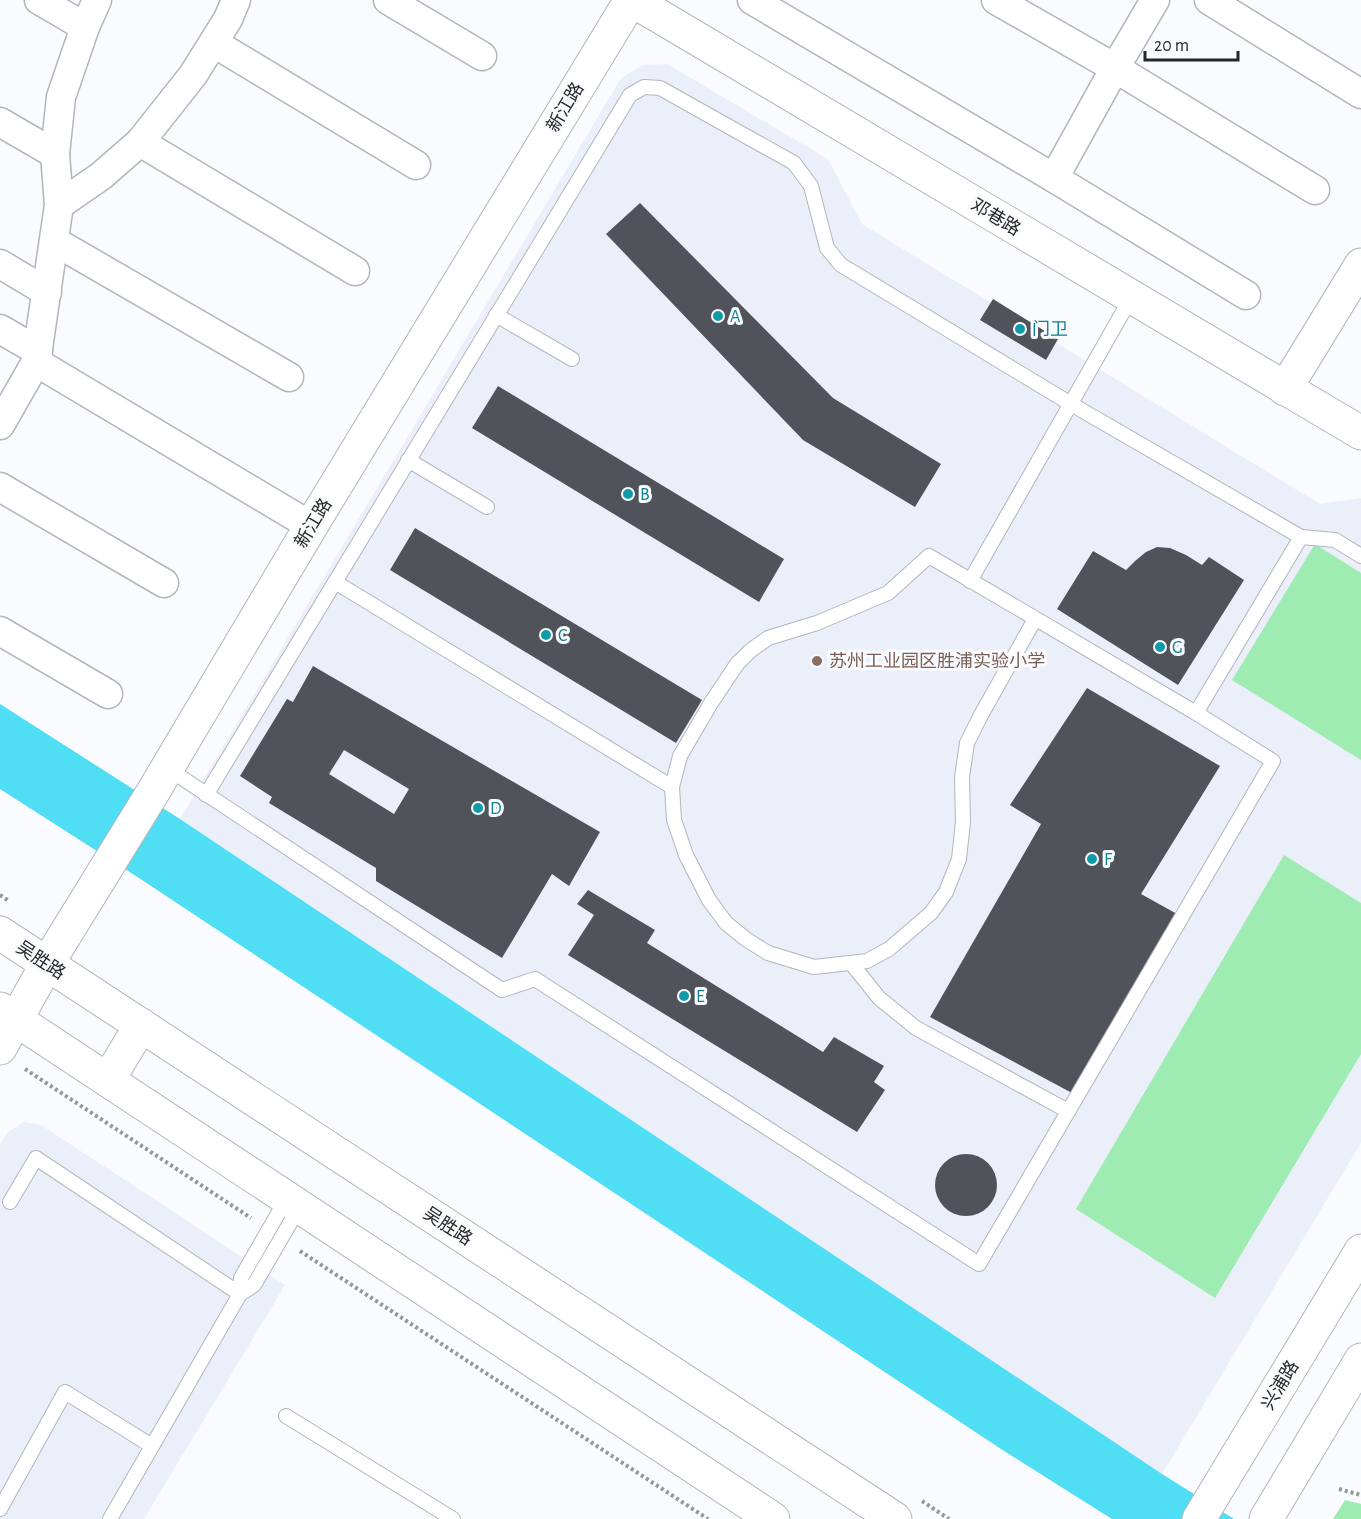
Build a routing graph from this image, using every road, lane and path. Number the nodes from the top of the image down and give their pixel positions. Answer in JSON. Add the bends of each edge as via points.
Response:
{"nodes":[{"id":1,"x":39,"y":0,"type":"edge"},
{"id":2,"x":98,"y":0,"type":"edge"},
{"id":3,"x":236,"y":0,"type":"edge"},
{"id":4,"x":388,"y":0,"type":"edge"},
{"id":5,"x":631,"y":0,"type":"edge"},
{"id":6,"x":752,"y":0,"type":"edge"},
{"id":7,"x":996,"y":0,"type":"edge"},
{"id":8,"x":1155,"y":0,"type":"edge"},
{"id":9,"x":1209,"y":0,"type":"edge"},
{"id":10,"x":85,"y":27,"type":"junction"},
{"id":11,"x":214,"y":43,"type":"junction"},
{"id":12,"x":482,"y":56,"type":"dead end"},
{"id":13,"x":1115,"y":68,"type":"junction"},
{"id":14,"x":1361,"y":94,"type":"edge"},
{"id":15,"x":0,"y":122,"type":"edge"},
{"id":16,"x":140,"y":142,"type":"junction"},
{"id":17,"x":55,"y":154,"type":"junction"},
{"id":18,"x":416,"y":165,"type":"dead end"},
{"id":19,"x":1054,"y":178,"type":"junction"},
{"id":20,"x":1315,"y":190,"type":"dead end"},
{"id":21,"x":59,"y":205,"type":"junction"},
{"id":22,"x":54,"y":241,"type":"junction"},
{"id":23,"x":0,"y":264,"type":"edge"},
{"id":24,"x":1361,"y":265,"type":"edge"},
{"id":25,"x":355,"y":271,"type":"dead end"},
{"id":26,"x":46,"y":292,"type":"junction"},
{"id":27,"x":1246,"y":295,"type":"dead end"},
{"id":28,"x":1132,"y":296,"type":"junction"},
{"id":29,"x":496,"y":315,"type":"junction"},
{"id":30,"x":0,"y":329,"type":"edge"},
{"id":31,"x":37,"y":357,"type":"junction"},
{"id":32,"x":572,"y":359,"type":"dead end"},
{"id":33,"x":289,"y":377,"type":"dead end"},
{"id":34,"x":1286,"y":389,"type":"junction"},
{"id":35,"x":1071,"y":404,"type":"junction"},
{"id":36,"x":0,"y":425,"type":"edge"},
{"id":37,"x":1361,"y":433,"type":"edge"},
{"id":38,"x":408,"y":460,"type":"junction"},
{"id":39,"x":0,"y":487,"type":"edge"},
{"id":40,"x":487,"y":507,"type":"dead end"},
{"id":41,"x":311,"y":526,"type":"junction"},
{"id":42,"x":1301,"y":537,"type":"junction"},
{"id":43,"x":1361,"y":556,"type":"edge"},
{"id":44,"x":970,"y":581,"type":"junction"},
{"id":45,"x":335,"y":582,"type":"junction"},
{"id":46,"x":164,"y":584,"type":"dead end"},
{"id":47,"x":1035,"y":619,"type":"junction"},
{"id":48,"x":0,"y":631,"type":"edge"},
{"id":49,"x":108,"y":694,"type":"dead end"},
{"id":50,"x":1196,"y":713,"type":"junction"},
{"id":51,"x":160,"y":780,"type":"junction"},
{"id":52,"x":672,"y":787,"type":"junction"},
{"id":53,"x":206,"y":795,"type":"junction"},
{"id":54,"x":0,"y":933,"type":"edge"},
{"id":55,"x":851,"y":963,"type":"junction"},
{"id":56,"x":48,"y":964,"type":"junction"},
{"id":57,"x":8,"y":1014,"type":"edge"},
{"id":58,"x":141,"y":1025,"type":"junction"},
{"id":59,"x":9,"y":1055,"type":"edge"},
{"id":60,"x":108,"y":1080,"type":"junction"},
{"id":61,"x":1068,"y":1111,"type":"junction"},
{"id":62,"x":10,"y":1202,"type":"dead end"},
{"id":63,"x":293,"y":1202,"type":"junction"},
{"id":64,"x":269,"y":1230,"type":"junction"},
{"id":65,"x":282,"y":1239,"type":"junction"},
{"id":66,"x":1361,"y":1251,"type":"edge"},
{"id":67,"x":240,"y":1294,"type":"junction"},
{"id":68,"x":1361,"y":1360,"type":"edge"},
{"id":69,"x":286,"y":1416,"type":"dead end"},
{"id":70,"x":152,"y":1446,"type":"junction"},
{"id":71,"x":1339,"y":1490,"type":"dead end"},
{"id":72,"x":1361,"y":1495,"type":"edge"},
{"id":73,"x":1205,"y":1508,"type":"edge"},
{"id":74,"x":0,"y":1509,"type":"edge"},
{"id":75,"x":110,"y":1519,"type":"edge"},
{"id":76,"x":453,"y":1519,"type":"edge"},
{"id":77,"x":708,"y":1519,"type":"edge"},
{"id":78,"x":773,"y":1519,"type":"edge"},
{"id":79,"x":895,"y":1519,"type":"edge"},
{"id":80,"x":1266,"y":1519,"type":"edge"}],
"edges":[{"from":1,"to":10,"type":"street"},
{"from":2,"to":10,"type":"street"},
{"from":3,"to":11,"type":"street"},
{"from":4,"to":12,"type":"street"},
{"from":5,"to":28,"type":"main road","name":"邓巷路"},
{"from":5,"to":41,"type":"main road","name":"新江路"},
{"from":6,"to":19,"type":"street"},
{"from":7,"to":13,"type":"street"},
{"from":8,"to":13,"type":"street"},
{"from":9,"to":14,"type":"street"},
{"from":10,"to":17,"type":"street","via":[[61,97]]},
{"from":11,"to":16,"type":"street","via":[[194,75]]},
{"from":11,"to":18,"type":"street"},
{"from":13,"to":19,"type":"street"},
{"from":13,"to":20,"type":"street"},
{"from":15,"to":17,"type":"street"},
{"from":16,"to":21,"type":"street"},
{"from":16,"to":25,"type":"street"},
{"from":17,"to":21,"type":"street"},
{"from":19,"to":27,"type":"street"},
{"from":21,"to":22,"type":"street"},
{"from":22,"to":26,"type":"street"},
{"from":22,"to":33,"type":"street"},
{"from":23,"to":26,"type":"street"},
{"from":24,"to":34,"type":"main road"},
{"from":26,"to":31,"type":"street"},
{"from":28,"to":34,"type":"main road","name":"邓巷路"},
{"from":28,"to":35,"type":"lane"},
{"from":29,"to":32,"type":"lane"},
{"from":29,"to":35,"type":"lane","via":[[630,95],[644,87],[660,88],[794,163],[811,186],[827,248],[842,265]]},
{"from":29,"to":38,"type":"lane"},
{"from":30,"to":31,"type":"street"},
{"from":31,"to":36,"type":"street"},
{"from":31,"to":41,"type":"street"},
{"from":34,"to":37,"type":"main road","name":"邓巷路"},
{"from":35,"to":42,"type":"lane"},
{"from":35,"to":44,"type":"lane"},
{"from":38,"to":40,"type":"lane"},
{"from":38,"to":45,"type":"lane"},
{"from":39,"to":46,"type":"street"},
{"from":41,"to":51,"type":"main road","name":"新江路"},
{"from":42,"to":43,"type":"lane","via":[[1335,540]]},
{"from":42,"to":50,"type":"lane"},
{"from":44,"to":47,"type":"lane"},
{"from":44,"to":52,"type":"lane","via":[[929,556],[888,593],[817,623],[768,638],[737,664],[711,703],[680,756]]},
{"from":45,"to":52,"type":"lane"},
{"from":45,"to":53,"type":"lane"},
{"from":47,"to":50,"type":"lane"},
{"from":47,"to":55,"type":"lane","via":[[967,743],[959,859],[946,892],[931,913],[889,949],[867,961]]},
{"from":48,"to":49,"type":"street"},
{"from":50,"to":61,"type":"lane","via":[[1273,761]]},
{"from":51,"to":53,"type":"lane"},
{"from":51,"to":56,"type":"main road","name":"新江路"},
{"from":52,"to":55,"type":"lane","via":[[674,820],[686,855],[726,923],[768,953],[790,961],[814,967]]},
{"from":53,"to":61,"type":"lane","via":[[502,990],[535,979],[979,1264]]},
{"from":54,"to":56,"type":"main road","name":"吴胜路"},
{"from":55,"to":61,"type":"lane","via":[[879,998],[916,1028]]},
{"from":56,"to":57,"type":"main road","name":"新江路"},
{"from":56,"to":58,"type":"main road","name":"吴胜路"},
{"from":57,"to":59,"type":"main road","name":"新江路"},
{"from":57,"to":60,"type":"main road"},
{"from":58,"to":60,"type":"main road"},
{"from":58,"to":79,"type":"main road","name":"吴胜路"},
{"from":59,"to":64,"type":"path"},
{"from":60,"to":63,"type":"main road"},
{"from":62,"to":67,"type":"lane","via":[[36,1158]]},
{"from":63,"to":64,"type":"lane"},
{"from":63,"to":65,"type":"lane"},
{"from":63,"to":78,"type":"main road"},
{"from":64,"to":67,"type":"lane","via":[[241,1278]]},
{"from":65,"to":67,"type":"lane","via":[[254,1285]]},
{"from":65,"to":77,"type":"path"},
{"from":66,"to":73,"type":"main road","name":"兴浦路"},
{"from":67,"to":70,"type":"lane"},
{"from":68,"to":80,"type":"main road"},
{"from":69,"to":76,"type":"lane"},
{"from":70,"to":74,"type":"lane","via":[[65,1392]]},
{"from":70,"to":75,"type":"lane"},
{"from":71,"to":72,"type":"path"}]}
